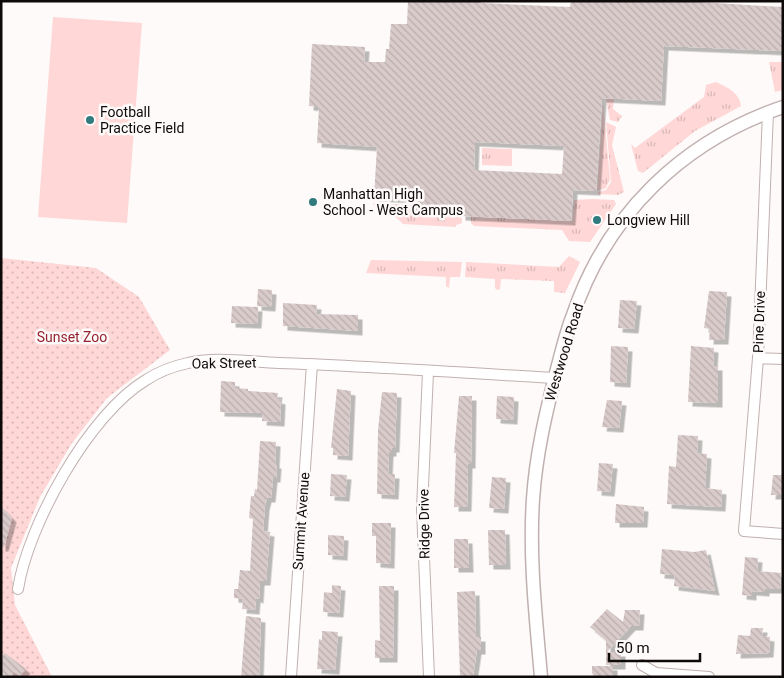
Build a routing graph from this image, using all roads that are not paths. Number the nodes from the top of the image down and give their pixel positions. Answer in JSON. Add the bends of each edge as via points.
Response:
{"nodes":[{"id":1,"x":783,"y":107,"type":"edge"},
{"id":2,"x":768,"y":112,"type":"junction"},
{"id":3,"x":758,"y":358,"type":"junction"},
{"id":4,"x":783,"y":359,"type":"edge"},
{"id":5,"x":312,"y":364,"type":"junction"},
{"id":6,"x":428,"y":372,"type":"junction"},
{"id":7,"x":555,"y":378,"type":"junction"},
{"id":8,"x":783,"y":534,"type":"edge"},
{"id":9,"x":18,"y":589,"type":"dead end"},
{"id":10,"x":642,"y":665,"type":"dead end"},
{"id":11,"x":291,"y":677,"type":"edge"},
{"id":12,"x":428,"y":677,"type":"edge"},
{"id":13,"x":541,"y":677,"type":"edge"},
{"id":14,"x":709,"y":677,"type":"edge"}],
"edges":[{"from":1,"to":2,"type":"street","name":"Westwood Road"},
{"from":2,"to":3,"type":"street","name":"Pine Drive"},
{"from":2,"to":7,"type":"street","name":"Westwood Road","via":[[706,142],[635,203],[600,254],[573,314]]},
{"from":3,"to":4,"type":"street"},
{"from":3,"to":8,"type":"street","name":"Pine Drive","via":[[744,531]]},
{"from":5,"to":6,"type":"street","name":"Oak Street"},
{"from":5,"to":9,"type":"street","name":"Oak Street","via":[[201,361],[170,368],[145,380],[109,411],[73,460],[56,488],[29,548]]},
{"from":5,"to":11,"type":"street","name":"Summit Avenue"},
{"from":6,"to":7,"type":"street","name":"Oak Street"},
{"from":6,"to":12,"type":"street","name":"Ridge Drive","via":[[422,508]]},
{"from":7,"to":13,"type":"street","name":"Westwood Road","via":[[539,438],[533,500],[532,568]]},
{"from":10,"to":14,"type":"street","via":[[656,673]]}]}
